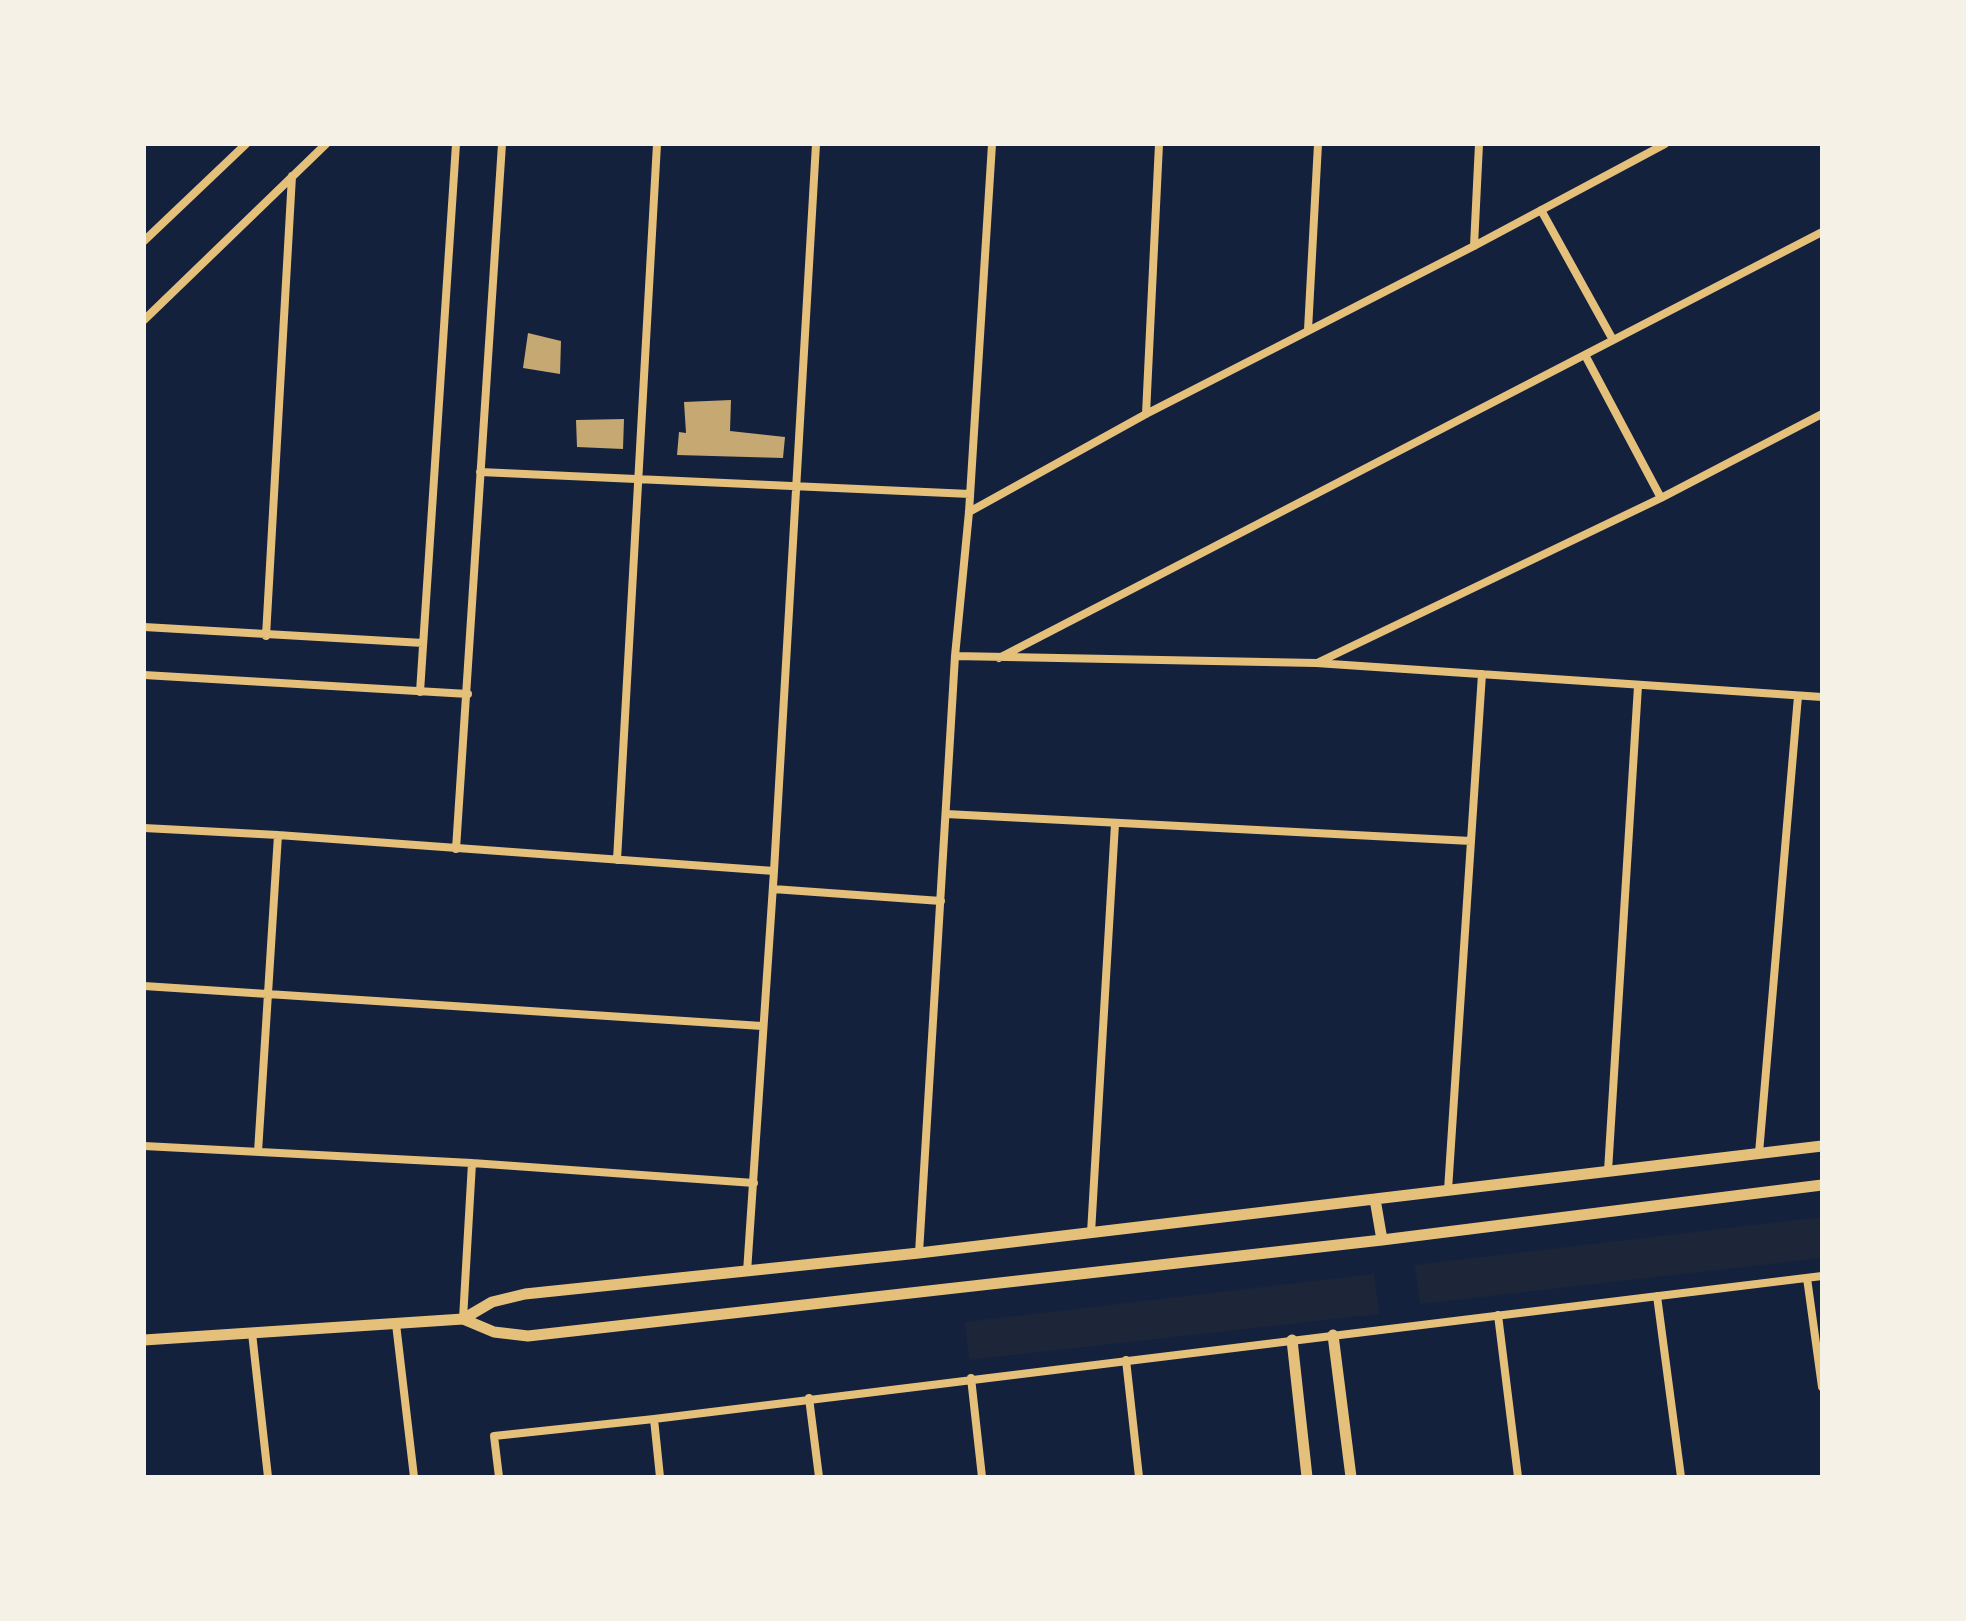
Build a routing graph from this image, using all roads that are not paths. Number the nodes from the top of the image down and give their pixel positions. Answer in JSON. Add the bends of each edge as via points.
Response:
{"nodes":[{"id":1,"x":246,"y":144,"type":"edge"},
{"id":2,"x":326,"y":144,"type":"edge"},
{"id":3,"x":456,"y":144,"type":"edge"},
{"id":4,"x":502,"y":144,"type":"edge"},
{"id":5,"x":657,"y":144,"type":"edge"},
{"id":6,"x":816,"y":144,"type":"edge"},
{"id":7,"x":992,"y":144,"type":"edge"},
{"id":8,"x":1159,"y":144,"type":"edge"},
{"id":9,"x":1318,"y":144,"type":"edge"},
{"id":10,"x":1479,"y":144,"type":"edge"},
{"id":11,"x":1665,"y":144,"type":"edge"},
{"id":12,"x":292,"y":176,"type":"junction"},
{"id":13,"x":1541,"y":210,"type":"junction"},
{"id":14,"x":1822,"y":232,"type":"edge"},
{"id":15,"x":144,"y":241,"type":"edge"},
{"id":16,"x":1474,"y":246,"type":"junction"},
{"id":17,"x":144,"y":320,"type":"edge"},
{"id":18,"x":1308,"y":330,"type":"junction"},
{"id":19,"x":1613,"y":340,"type":"junction"},
{"id":20,"x":1585,"y":355,"type":"junction"},
{"id":21,"x":1146,"y":414,"type":"junction"},
{"id":22,"x":1822,"y":414,"type":"edge"},
{"id":23,"x":480,"y":472,"type":"junction"},
{"id":24,"x":639,"y":479,"type":"junction"},
{"id":25,"x":795,"y":486,"type":"junction"},
{"id":26,"x":970,"y":494,"type":"junction"},
{"id":27,"x":1661,"y":498,"type":"junction"},
{"id":28,"x":969,"y":512,"type":"junction"},
{"id":29,"x":144,"y":627,"type":"edge"},
{"id":30,"x":266,"y":636,"type":"junction"},
{"id":31,"x":423,"y":643,"type":"junction"},
{"id":32,"x":955,"y":656,"type":"junction"},
{"id":33,"x":999,"y":658,"type":"junction"},
{"id":34,"x":1316,"y":663,"type":"junction"},
{"id":35,"x":1482,"y":674,"type":"junction"},
{"id":36,"x":144,"y":675,"type":"edge"},
{"id":37,"x":1638,"y":686,"type":"junction"},
{"id":38,"x":420,"y":692,"type":"junction"},
{"id":39,"x":468,"y":694,"type":"junction"},
{"id":40,"x":1798,"y":696,"type":"junction"},
{"id":41,"x":1822,"y":697,"type":"edge"},
{"id":42,"x":946,"y":814,"type":"junction"},
{"id":43,"x":1115,"y":824,"type":"junction"},
{"id":44,"x":144,"y":828,"type":"edge"},
{"id":45,"x":278,"y":835,"type":"junction"},
{"id":46,"x":1471,"y":841,"type":"junction"},
{"id":47,"x":456,"y":849,"type":"junction"},
{"id":48,"x":617,"y":860,"type":"junction"},
{"id":49,"x":774,"y":871,"type":"junction"},
{"id":50,"x":773,"y":889,"type":"junction"},
{"id":51,"x":941,"y":901,"type":"junction"},
{"id":52,"x":144,"y":986,"type":"edge"},
{"id":53,"x":267,"y":993,"type":"junction"},
{"id":54,"x":762,"y":1026,"type":"junction"},
{"id":55,"x":144,"y":1146,"type":"edge"},
{"id":56,"x":1822,"y":1146,"type":"edge"},
{"id":57,"x":258,"y":1152,"type":"junction"},
{"id":58,"x":1759,"y":1153,"type":"junction"},
{"id":59,"x":472,"y":1163,"type":"junction"},
{"id":60,"x":1608,"y":1171,"type":"junction"},
{"id":61,"x":754,"y":1183,"type":"junction"},
{"id":62,"x":1822,"y":1185,"type":"edge"},
{"id":63,"x":1448,"y":1190,"type":"junction"},
{"id":64,"x":1375,"y":1199,"type":"junction"},
{"id":65,"x":1091,"y":1233,"type":"junction"},
{"id":66,"x":1382,"y":1240,"type":"junction"},
{"id":67,"x":919,"y":1253,"type":"junction"},
{"id":68,"x":747,"y":1272,"type":"junction"},
{"id":69,"x":1822,"y":1276,"type":"edge"},
{"id":70,"x":1807,"y":1278,"type":"junction"},
{"id":71,"x":1657,"y":1296,"type":"junction"},
{"id":72,"x":1498,"y":1315,"type":"junction"},
{"id":73,"x":463,"y":1319,"type":"junction"},
{"id":74,"x":396,"y":1324,"type":"junction"},
{"id":75,"x":252,"y":1333,"type":"junction"},
{"id":76,"x":1333,"y":1335,"type":"junction"},
{"id":77,"x":144,"y":1340,"type":"edge"},
{"id":78,"x":1292,"y":1340,"type":"junction"},
{"id":79,"x":1126,"y":1360,"type":"junction"},
{"id":80,"x":971,"y":1378,"type":"junction"},
{"id":81,"x":1822,"y":1387,"type":"edge"},
{"id":82,"x":809,"y":1398,"type":"junction"},
{"id":83,"x":654,"y":1419,"type":"junction"},
{"id":84,"x":268,"y":1477,"type":"edge"},
{"id":85,"x":414,"y":1477,"type":"edge"},
{"id":86,"x":499,"y":1477,"type":"edge"},
{"id":87,"x":660,"y":1477,"type":"edge"},
{"id":88,"x":819,"y":1477,"type":"edge"},
{"id":89,"x":982,"y":1477,"type":"edge"},
{"id":90,"x":1139,"y":1477,"type":"edge"},
{"id":91,"x":1307,"y":1477,"type":"edge"},
{"id":92,"x":1351,"y":1477,"type":"edge"},
{"id":93,"x":1518,"y":1477,"type":"edge"},
{"id":94,"x":1681,"y":1477,"type":"edge"}],
"edges":[{"from":1,"to":15,"type":"street"},
{"from":2,"to":12,"type":"street"},
{"from":3,"to":31,"type":"street"},
{"from":4,"to":23,"type":"street"},
{"from":5,"to":24,"type":"street"},
{"from":6,"to":25,"type":"street"},
{"from":7,"to":26,"type":"street"},
{"from":8,"to":21,"type":"street"},
{"from":9,"to":18,"type":"street"},
{"from":10,"to":16,"type":"street"},
{"from":11,"to":13,"type":"street"},
{"from":12,"to":17,"type":"street"},
{"from":12,"to":30,"type":"street"},
{"from":13,"to":16,"type":"street"},
{"from":13,"to":19,"type":"street"},
{"from":14,"to":19,"type":"street"},
{"from":16,"to":18,"type":"street"},
{"from":18,"to":21,"type":"street"},
{"from":19,"to":20,"type":"street"},
{"from":20,"to":27,"type":"street"},
{"from":20,"to":33,"type":"street"},
{"from":21,"to":28,"type":"street"},
{"from":22,"to":27,"type":"street"},
{"from":23,"to":24,"type":"street"},
{"from":23,"to":39,"type":"street"},
{"from":24,"to":25,"type":"street"},
{"from":24,"to":48,"type":"street"},
{"from":25,"to":26,"type":"street"},
{"from":25,"to":49,"type":"street"},
{"from":26,"to":28,"type":"street"},
{"from":27,"to":34,"type":"street"},
{"from":28,"to":32,"type":"street"},
{"from":29,"to":30,"type":"street"},
{"from":30,"to":31,"type":"street"},
{"from":31,"to":38,"type":"street"},
{"from":32,"to":33,"type":"street"},
{"from":32,"to":42,"type":"street"},
{"from":33,"to":34,"type":"street"},
{"from":34,"to":35,"type":"street"},
{"from":35,"to":37,"type":"street"},
{"from":35,"to":46,"type":"street"},
{"from":36,"to":38,"type":"street"},
{"from":37,"to":40,"type":"street"},
{"from":37,"to":60,"type":"street"},
{"from":38,"to":39,"type":"street"},
{"from":39,"to":47,"type":"street"},
{"from":40,"to":41,"type":"street"},
{"from":40,"to":58,"type":"street"},
{"from":42,"to":43,"type":"street"},
{"from":42,"to":51,"type":"street"},
{"from":43,"to":46,"type":"street"},
{"from":43,"to":65,"type":"street"},
{"from":44,"to":45,"type":"street"},
{"from":45,"to":47,"type":"street"},
{"from":45,"to":53,"type":"street"},
{"from":46,"to":63,"type":"street"},
{"from":47,"to":48,"type":"street"},
{"from":48,"to":49,"type":"street"},
{"from":49,"to":50,"type":"street"},
{"from":50,"to":51,"type":"street"},
{"from":50,"to":54,"type":"street"},
{"from":51,"to":67,"type":"street"},
{"from":52,"to":53,"type":"street"},
{"from":53,"to":54,"type":"street"},
{"from":53,"to":57,"type":"street"},
{"from":54,"to":61,"type":"street"},
{"from":55,"to":57,"type":"street"},
{"from":56,"to":58,"type":"street"},
{"from":57,"to":59,"type":"street"},
{"from":58,"to":60,"type":"street"},
{"from":59,"to":61,"type":"street"},
{"from":59,"to":73,"type":"street"},
{"from":60,"to":63,"type":"street"},
{"from":61,"to":68,"type":"street"},
{"from":62,"to":66,"type":"street"},
{"from":63,"to":64,"type":"street"},
{"from":64,"to":65,"type":"street"},
{"from":64,"to":66,"type":"street"},
{"from":65,"to":67,"type":"street"},
{"from":66,"to":73,"type":"street","via":[[528,1336],[494,1332]]},
{"from":67,"to":68,"type":"street"},
{"from":68,"to":73,"type":"street","via":[[525,1294],[492,1302]]},
{"from":69,"to":70,"type":"street"},
{"from":70,"to":71,"type":"street"},
{"from":70,"to":81,"type":"street"},
{"from":71,"to":72,"type":"street"},
{"from":71,"to":94,"type":"street"},
{"from":72,"to":76,"type":"street"},
{"from":72,"to":93,"type":"street"},
{"from":73,"to":74,"type":"street"},
{"from":74,"to":75,"type":"street"},
{"from":74,"to":85,"type":"street"},
{"from":75,"to":77,"type":"street"},
{"from":75,"to":84,"type":"street"},
{"from":76,"to":78,"type":"street"},
{"from":76,"to":92,"type":"street"},
{"from":78,"to":79,"type":"street"},
{"from":78,"to":91,"type":"street"},
{"from":79,"to":80,"type":"street"},
{"from":79,"to":90,"type":"street"},
{"from":80,"to":82,"type":"street"},
{"from":80,"to":89,"type":"street"},
{"from":82,"to":83,"type":"street"},
{"from":82,"to":88,"type":"street"},
{"from":83,"to":86,"type":"street","via":[[494,1436]]},
{"from":83,"to":87,"type":"street"}]}
